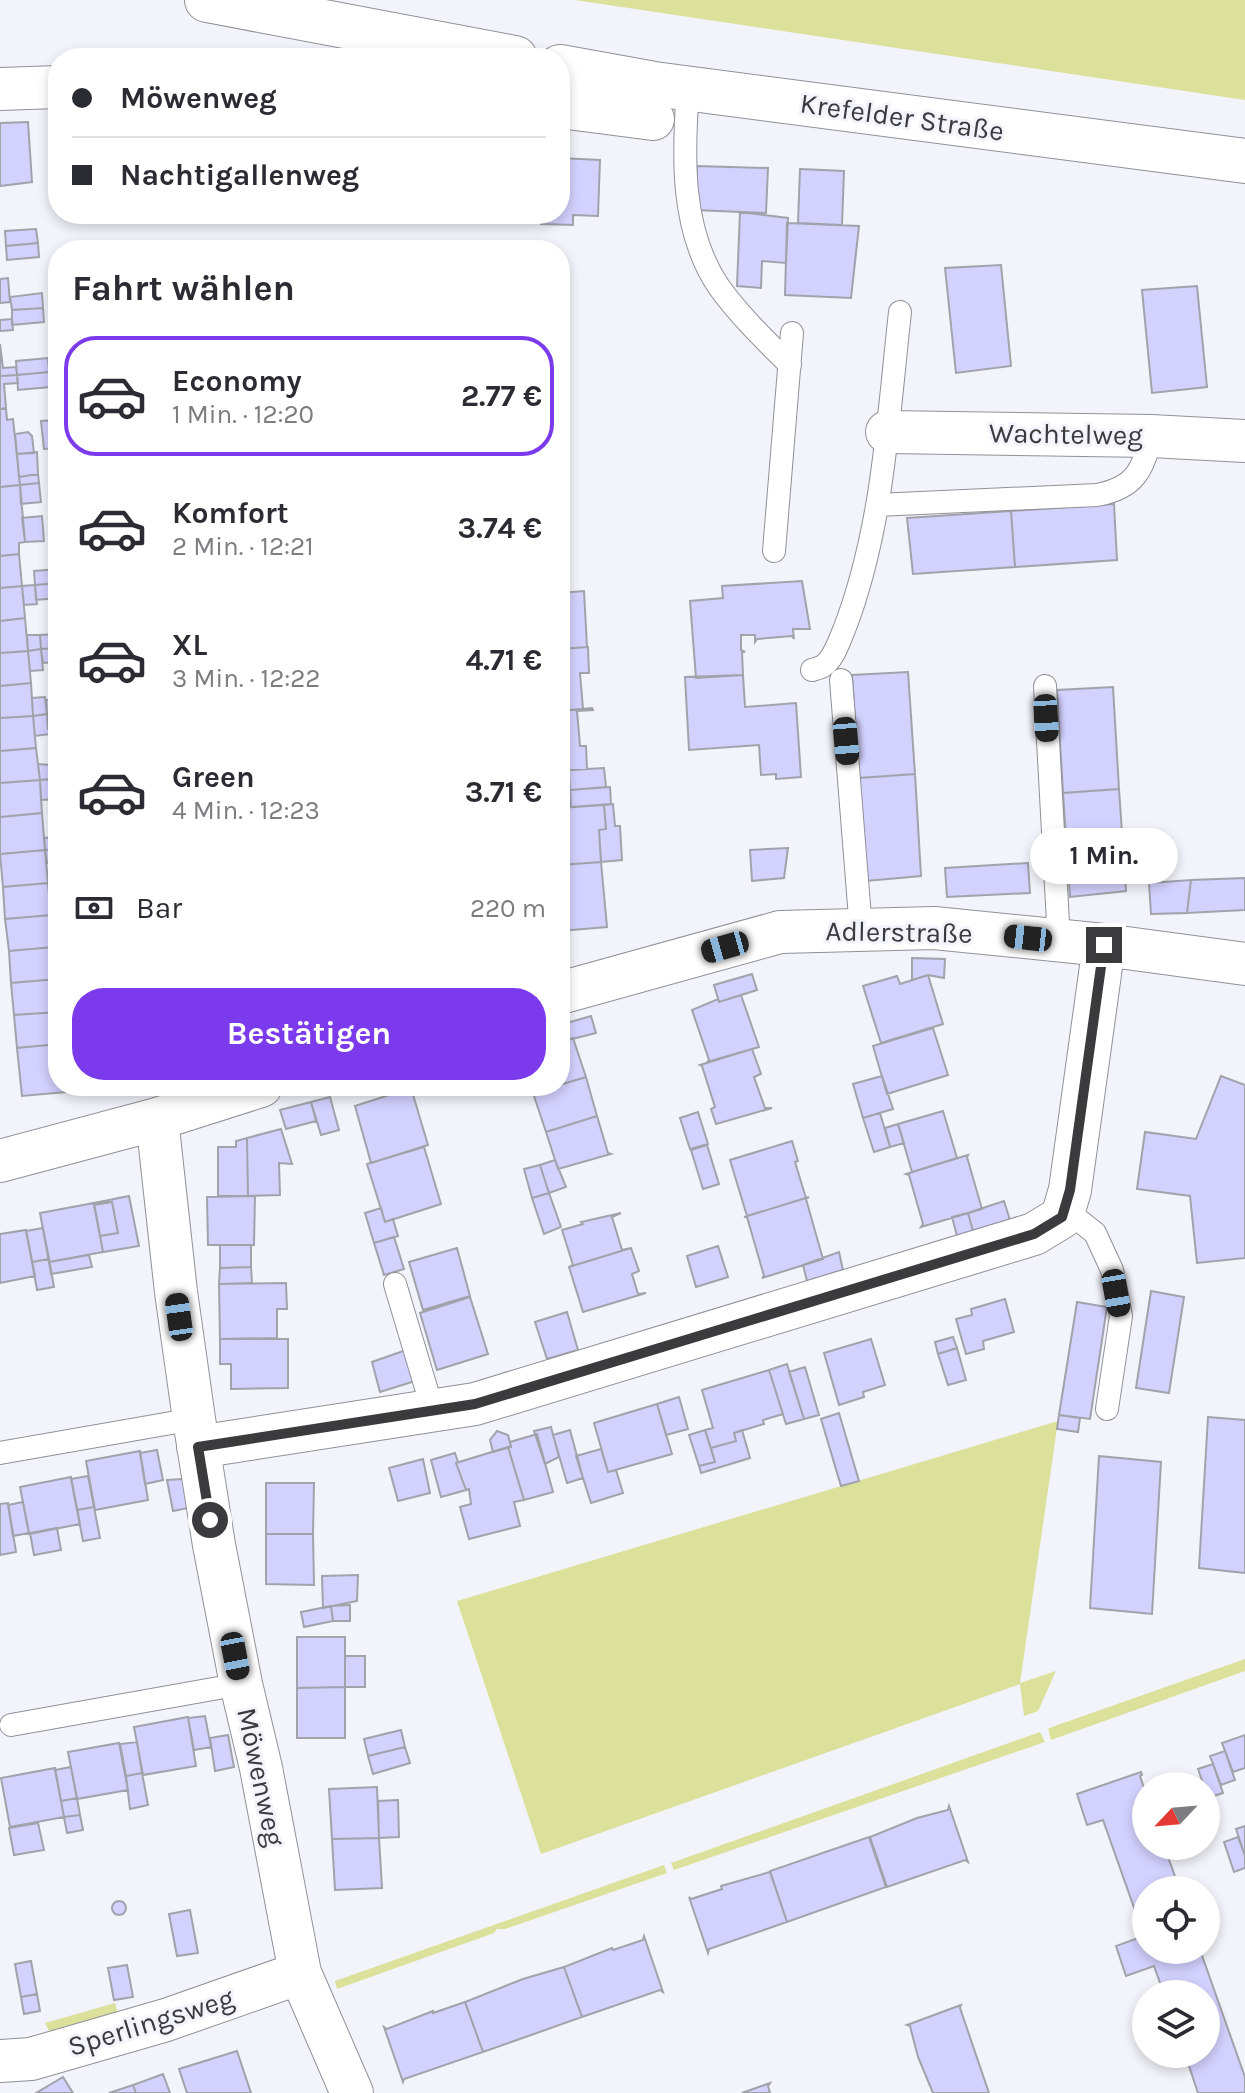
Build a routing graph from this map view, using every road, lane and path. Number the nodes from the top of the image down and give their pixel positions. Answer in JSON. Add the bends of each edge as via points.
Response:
{"nodes":[{"id":1,"x":207,"y":0,"type":"edge"},
{"id":2,"x":462,"y":48,"type":"edge"},
{"id":3,"x":570,"y":69,"type":"edge"},
{"id":4,"x":48,"y":87,"type":"edge"},
{"id":5,"x":688,"y":88,"type":"junction"},
{"id":6,"x":0,"y":89,"type":"edge"},
{"id":7,"x":570,"y":108,"type":"edge"},
{"id":8,"x":653,"y":119,"type":"dead end"},
{"id":9,"x":1245,"y":161,"type":"edge"},
{"id":10,"x":900,"y":312,"type":"dead end"},
{"id":11,"x":792,"y":333,"type":"dead end"},
{"id":12,"x":790,"y":365,"type":"junction"},
{"id":13,"x":887,"y":432,"type":"junction"},
{"id":14,"x":1151,"y":436,"type":"junction"},
{"id":15,"x":1245,"y":441,"type":"edge"},
{"id":16,"x":877,"y":505,"type":"junction"},
{"id":17,"x":774,"y":551,"type":"dead end"},
{"id":18,"x":812,"y":670,"type":"dead end"},
{"id":19,"x":841,"y":680,"type":"dead end"},
{"id":20,"x":1045,"y":686,"type":"dead end"},
{"id":21,"x":861,"y":930,"type":"junction"},
{"id":22,"x":1059,"y":941,"type":"junction"},
{"id":23,"x":1104,"y":945,"type":"junction"},
{"id":24,"x":1245,"y":964,"type":"edge"},
{"id":25,"x":570,"y":990,"type":"edge"},
{"id":26,"x":229,"y":1096,"type":"edge"},
{"id":27,"x":157,"y":1119,"type":"junction"},
{"id":28,"x":1,"y":1151,"type":"edge"},
{"id":29,"x":1062,"y":1217,"type":"junction"},
{"id":30,"x":395,"y":1284,"type":"dead end"},
{"id":31,"x":1107,"y":1409,"type":"dead end"},
{"id":32,"x":433,"y":1411,"type":"junction"},
{"id":33,"x":196,"y":1433,"type":"junction"},
{"id":34,"x":0,"y":1453,"type":"edge"},
{"id":35,"x":241,"y":1684,"type":"junction"},
{"id":36,"x":11,"y":1725,"type":"dead end"},
{"id":37,"x":300,"y":1973,"type":"junction"},
{"id":38,"x":0,"y":2061,"type":"edge"},
{"id":39,"x":352,"y":2093,"type":"edge"}],
"edges":[{"from":1,"to":2,"type":"main road"},
{"from":3,"to":5,"type":"main road","name":"Krefelder Straße"},
{"from":4,"to":6,"type":"street"},
{"from":5,"to":9,"type":"main road","name":"Krefelder Straße"},
{"from":5,"to":12,"type":"lane","via":[[685,175],[702,253],[719,286]]},
{"from":7,"to":8,"type":"street"},
{"from":10,"to":13,"type":"lane"},
{"from":11,"to":12,"type":"lane"},
{"from":12,"to":17,"type":"lane"},
{"from":13,"to":14,"type":"street","name":"Wachtelweg"},
{"from":13,"to":16,"type":"lane"},
{"from":14,"to":15,"type":"street","name":"Wachtelweg"},
{"from":14,"to":16,"type":"lane","via":[[1138,473],[1113,492]]},
{"from":16,"to":18,"type":"lane","via":[[857,593],[837,649],[825,666]]},
{"from":19,"to":21,"type":"lane"},
{"from":20,"to":22,"type":"lane"},
{"from":21,"to":22,"type":"street","name":"Adlerstraße","via":[[934,928]]},
{"from":21,"to":25,"type":"street","name":"Adlerstraße","via":[[780,932]]},
{"from":22,"to":23,"type":"street","name":"Adlerstraße"},
{"from":23,"to":24,"type":"street","name":"Adlerstraße"},
{"from":23,"to":29,"type":"street"},
{"from":26,"to":27,"type":"street"},
{"from":27,"to":28,"type":"street"},
{"from":27,"to":33,"type":"street","name":"Möwenweg"},
{"from":29,"to":31,"type":"lane","via":[[1095,1233],[1112,1270],[1121,1316]]},
{"from":29,"to":32,"type":"street","via":[[1034,1234],[475,1404]]},
{"from":30,"to":32,"type":"lane"},
{"from":32,"to":33,"type":"street"},
{"from":33,"to":34,"type":"lane"},
{"from":33,"to":35,"type":"street","name":"Möwenweg"},
{"from":35,"to":36,"type":"lane"},
{"from":35,"to":37,"type":"street","name":"Möwenweg"},
{"from":37,"to":38,"type":"street","name":"Sperlingsweg","via":[[151,2024],[31,2059]]},
{"from":37,"to":39,"type":"street","name":"Möwenweg"}]}
